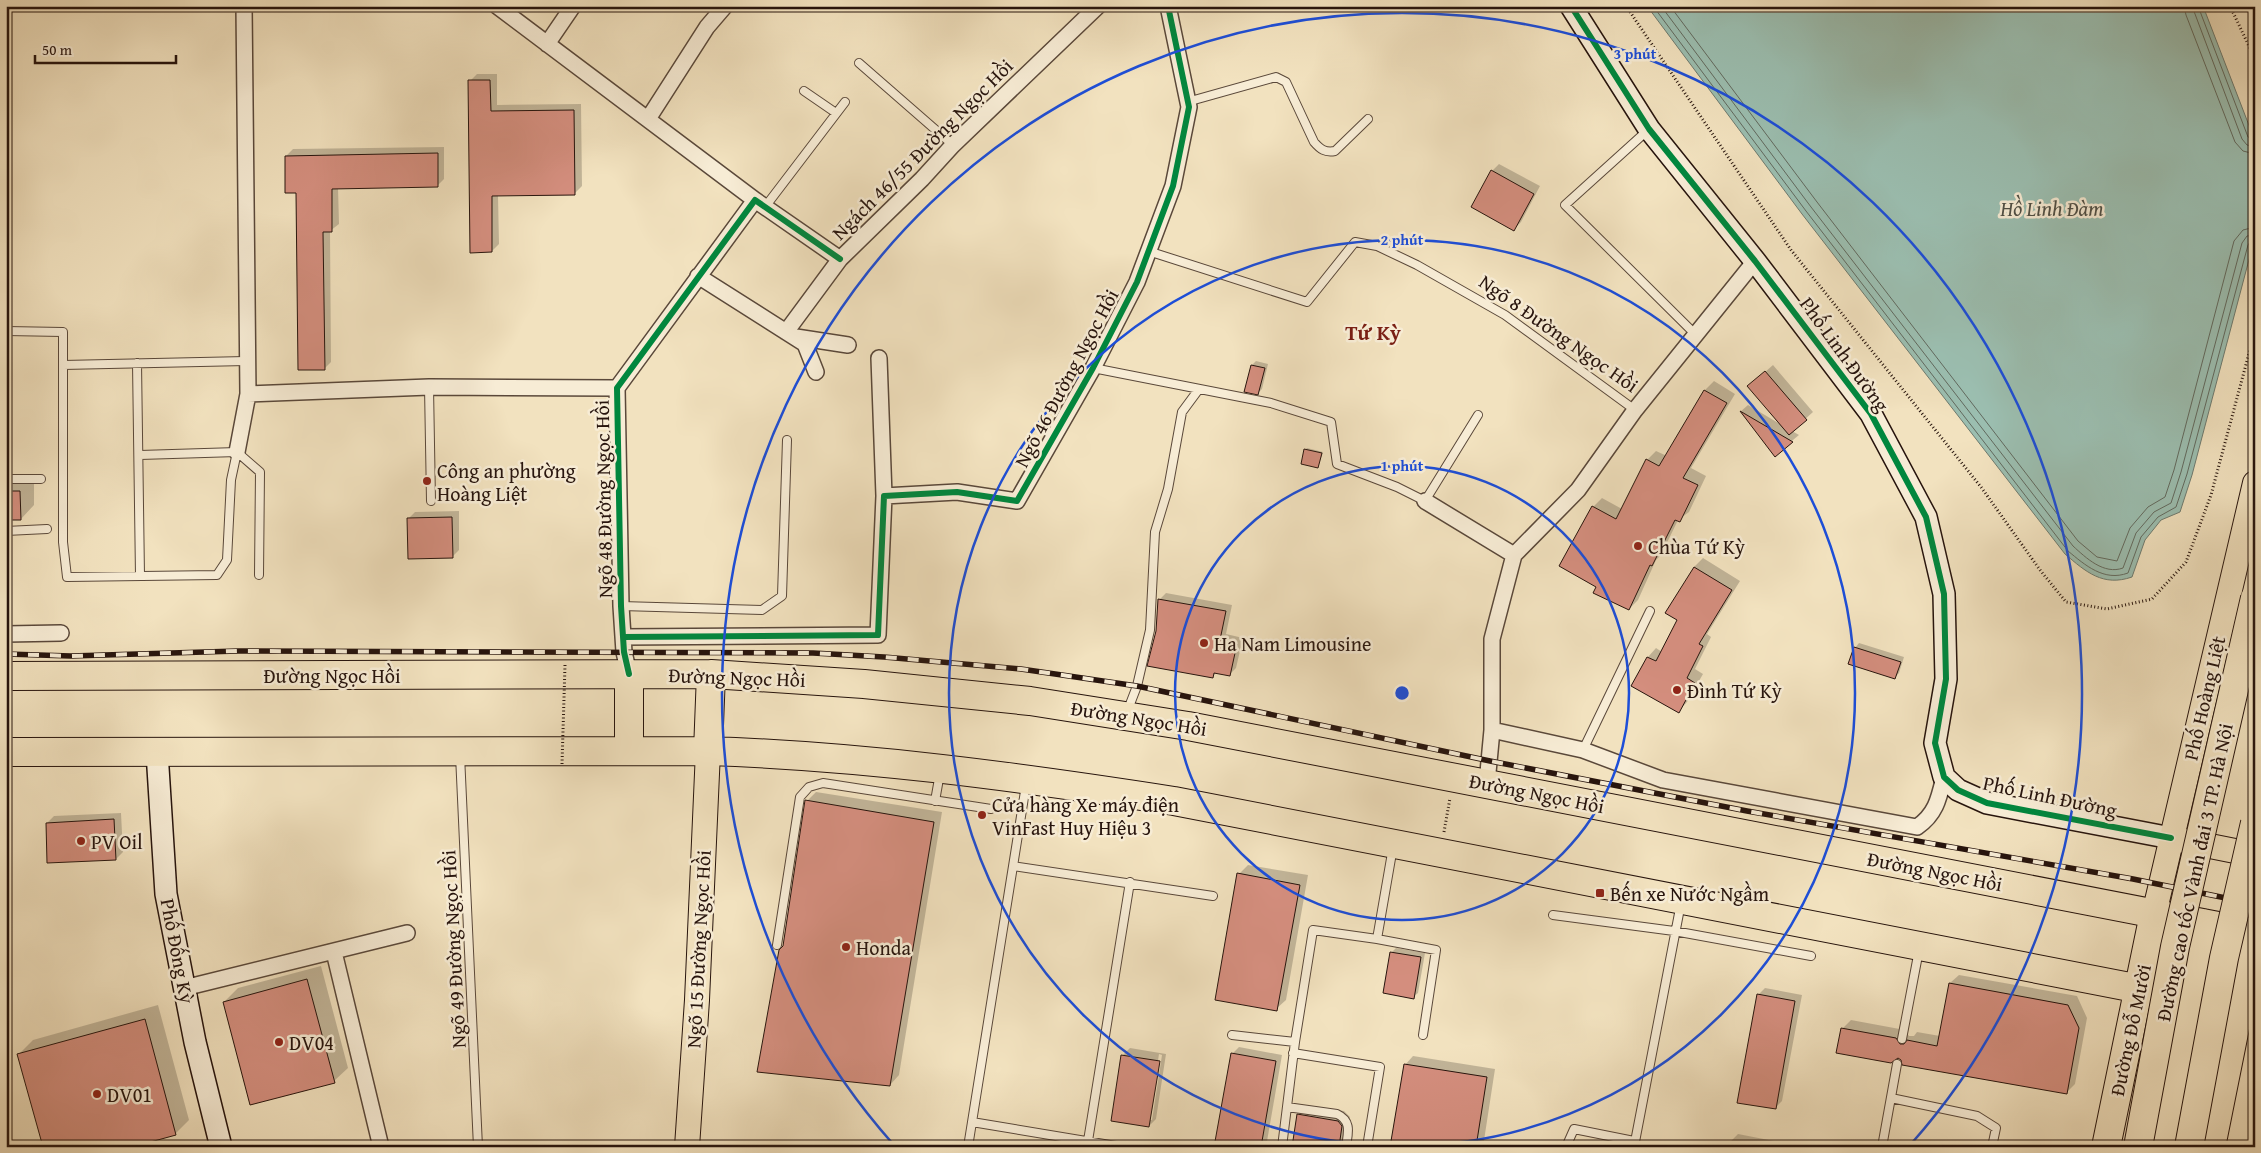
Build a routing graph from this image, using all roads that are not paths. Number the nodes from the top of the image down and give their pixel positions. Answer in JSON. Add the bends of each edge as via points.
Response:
{"nodes":[{"id":1,"x":244,"y":6,"type":"edge"},
{"id":2,"x":497,"y":6,"type":"edge"},
{"id":3,"x":573,"y":6,"type":"edge"},
{"id":4,"x":725,"y":6,"type":"edge"},
{"id":5,"x":1098,"y":6,"type":"edge"},
{"id":6,"x":1571,"y":6,"type":"edge"},
{"id":7,"x":1171,"y":7,"type":"edge"},
{"id":8,"x":547,"y":44,"type":"junction"},
{"id":9,"x":859,"y":63,"type":"dead end"},
{"id":10,"x":804,"y":91,"type":"dead end"},
{"id":11,"x":845,"y":102,"type":"dead end"},
{"id":12,"x":1187,"y":102,"type":"junction"},
{"id":13,"x":836,"y":113,"type":"junction"},
{"id":14,"x":1368,"y":118,"type":"dead end"},
{"id":15,"x":648,"y":119,"type":"junction"},
{"id":16,"x":1650,"y":129,"type":"junction"},
{"id":17,"x":953,"y":145,"type":"junction"},
{"id":18,"x":760,"y":203,"type":"junction"},
{"id":19,"x":1148,"y":251,"type":"junction"},
{"id":20,"x":840,"y":259,"type":"junction"},
{"id":21,"x":1754,"y":261,"type":"junction"},
{"id":22,"x":698,"y":276,"type":"junction"},
{"id":23,"x":6,"y":331,"type":"edge"},
{"id":24,"x":1696,"y":335,"type":"junction"},
{"id":25,"x":795,"y":338,"type":"junction"},
{"id":26,"x":848,"y":345,"type":"dead end"},
{"id":27,"x":879,"y":358,"type":"dead end"},
{"id":28,"x":246,"y":361,"type":"junction"},
{"id":29,"x":137,"y":363,"type":"junction"},
{"id":30,"x":63,"y":366,"type":"junction"},
{"id":31,"x":1094,"y":368,"type":"junction"},
{"id":32,"x":816,"y":372,"type":"dead end"},
{"id":33,"x":430,"y":388,"type":"junction"},
{"id":34,"x":617,"y":388,"type":"junction"},
{"id":35,"x":1199,"y":389,"type":"junction"},
{"id":36,"x":248,"y":394,"type":"junction"},
{"id":37,"x":1635,"y":410,"type":"junction"},
{"id":38,"x":1478,"y":415,"type":"dead end"},
{"id":39,"x":787,"y":440,"type":"dead end"},
{"id":40,"x":237,"y":452,"type":"junction"},
{"id":41,"x":140,"y":455,"type":"junction"},
{"id":42,"x":6,"y":479,"type":"edge"},
{"id":43,"x":40,"y":479,"type":"dead end"},
{"id":44,"x":2255,"y":483,"type":"edge"},
{"id":45,"x":884,"y":496,"type":"junction"},
{"id":46,"x":431,"y":501,"type":"dead end"},
{"id":47,"x":1425,"y":501,"type":"junction"},
{"id":48,"x":47,"y":529,"type":"dead end"},
{"id":49,"x":6,"y":530,"type":"edge"},
{"id":50,"x":1514,"y":555,"type":"junction"},
{"id":51,"x":2255,"y":568,"type":"edge"},
{"id":52,"x":258,"y":575,"type":"dead end"},
{"id":53,"x":140,"y":576,"type":"junction"},
{"id":54,"x":2242,"y":596,"type":"edge"},
{"id":55,"x":621,"y":606,"type":"junction"},
{"id":56,"x":1650,"y":611,"type":"dead end"},
{"id":57,"x":61,"y":633,"type":"dead end"},
{"id":58,"x":6,"y":634,"type":"edge"},
{"id":59,"x":623,"y":637,"type":"junction"},
{"id":60,"x":629,"y":674,"type":"junction"},
{"id":61,"x":711,"y":674,"type":"junction"},
{"id":62,"x":6,"y":676,"type":"edge"},
{"id":63,"x":1125,"y":716,"type":"junction"},
{"id":64,"x":1492,"y":730,"type":"junction"},
{"id":65,"x":460,"y":750,"type":"junction"},
{"id":66,"x":629,"y":750,"type":"junction"},
{"id":67,"x":708,"y":750,"type":"junction"},
{"id":68,"x":1583,"y":750,"type":"junction"},
{"id":69,"x":6,"y":752,"type":"edge"},
{"id":70,"x":157,"y":752,"type":"junction"},
{"id":71,"x":941,"y":768,"type":"junction"},
{"id":72,"x":1944,"y":777,"type":"junction"},
{"id":73,"x":1028,"y":778,"type":"junction"},
{"id":74,"x":1487,"y":783,"type":"junction"},
{"id":75,"x":935,"y":801,"type":"junction"},
{"id":76,"x":991,"y":809,"type":"dead end"},
{"id":77,"x":2255,"y":823,"type":"edge"},
{"id":78,"x":2171,"y":838,"type":"junction"},
{"id":79,"x":1394,"y":843,"type":"junction"},
{"id":80,"x":2255,"y":854,"type":"edge"},
{"id":81,"x":1013,"y":866,"type":"junction"},
{"id":82,"x":1130,"y":882,"type":"junction"},
{"id":83,"x":1213,"y":896,"type":"dead end"},
{"id":84,"x":1682,"y":899,"type":"junction"},
{"id":85,"x":2154,"y":914,"type":"junction"},
{"id":86,"x":1553,"y":915,"type":"dead end"},
{"id":87,"x":2203,"y":923,"type":"junction"},
{"id":88,"x":1674,"y":931,"type":"junction"},
{"id":89,"x":2255,"y":932,"type":"edge"},
{"id":90,"x":407,"y":933,"type":"dead end"},
{"id":91,"x":1377,"y":940,"type":"junction"},
{"id":92,"x":777,"y":945,"type":"dead end"},
{"id":93,"x":1920,"y":946,"type":"junction"},
{"id":94,"x":334,"y":952,"type":"junction"},
{"id":95,"x":1811,"y":956,"type":"dead end"},
{"id":96,"x":184,"y":988,"type":"junction"},
{"id":97,"x":2140,"y":989,"type":"junction"},
{"id":98,"x":2188,"y":998,"type":"junction"},
{"id":99,"x":2247,"y":1010,"type":"edge"},
{"id":100,"x":1232,"y":1035,"type":"dead end"},
{"id":101,"x":1423,"y":1035,"type":"dead end"},
{"id":102,"x":1902,"y":1039,"type":"dead end"},
{"id":103,"x":1295,"y":1042,"type":"junction"},
{"id":104,"x":1293,"y":1053,"type":"junction"},
{"id":105,"x":1897,"y":1064,"type":"dead end"},
{"id":106,"x":1891,"y":1098,"type":"junction"},
{"id":107,"x":1287,"y":1107,"type":"junction"},
{"id":108,"x":972,"y":1122,"type":"junction"},
{"id":109,"x":1087,"y":1144,"type":"edge"},
{"id":110,"x":1634,"y":1144,"type":"edge"},
{"id":111,"x":222,"y":1147,"type":"edge"},
{"id":112,"x":381,"y":1147,"type":"edge"},
{"id":113,"x":478,"y":1147,"type":"edge"},
{"id":114,"x":687,"y":1147,"type":"edge"},
{"id":115,"x":968,"y":1147,"type":"edge"},
{"id":116,"x":1122,"y":1147,"type":"edge"},
{"id":117,"x":1282,"y":1147,"type":"edge"},
{"id":118,"x":1346,"y":1147,"type":"edge"},
{"id":119,"x":1367,"y":1147,"type":"edge"},
{"id":120,"x":1566,"y":1147,"type":"edge"},
{"id":121,"x":1882,"y":1147,"type":"edge"},
{"id":122,"x":1992,"y":1147,"type":"edge"},
{"id":123,"x":2106,"y":1147,"type":"edge"},
{"id":124,"x":2138,"y":1147,"type":"edge"},
{"id":125,"x":2160,"y":1147,"type":"edge"},
{"id":126,"x":2189,"y":1147,"type":"edge"},
{"id":127,"x":2211,"y":1147,"type":"edge"}],
"edges":[{"from":1,"to":28,"type":"street"},
{"from":2,"to":8,"type":"street"},
{"from":3,"to":8,"type":"street"},
{"from":4,"to":15,"type":"street","via":[[707,27]]},
{"from":5,"to":17,"type":"street","name":"Ngách 46/55 Đường Ngọc Hồi"},
{"from":6,"to":16,"type":"street","name":"Phố Linh Đường"},
{"from":7,"to":12,"type":"street","name":"Ngõ 46 Đường Ngọc Hồi"},
{"from":8,"to":15,"type":"street"},
{"from":9,"to":17,"type":"lane"},
{"from":10,"to":13,"type":"lane"},
{"from":11,"to":13,"type":"lane"},
{"from":12,"to":14,"type":"lane","via":[[1269,78],[1281,78],[1286,82],[1314,142],[1329,152],[1335,151]]},
{"from":12,"to":19,"type":"street","name":"Ngõ 46 Đường Ngọc Hồi","via":[[1189,107],[1173,186]]},
{"from":13,"to":18,"type":"lane"},
{"from":15,"to":18,"type":"street"},
{"from":16,"to":21,"type":"street","name":"Phố Linh Đường"},
{"from":16,"to":24,"type":"lane","via":[[1565,205]]},
{"from":17,"to":20,"type":"street","name":"Ngách 46/55 Đường Ngọc Hồi"},
{"from":18,"to":20,"type":"street"},
{"from":18,"to":22,"type":"street","name":"Ngõ 48 Đường Ngọc Hồi"},
{"from":19,"to":31,"type":"street","name":"Ngõ 46 Đường Ngọc Hồi","via":[[1137,282]]},
{"from":19,"to":37,"type":"lane","name":"Ngõ 8 Đường Ngọc Hồi","via":[[1307,302],[1355,242],[1377,246],[1417,264],[1505,315]]},
{"from":20,"to":25,"type":"street","name":"Ngách 46/55 Đường Ngọc Hồi"},
{"from":21,"to":24,"type":"street","name":"Ngõ 8 Đường Ngọc Hồi"},
{"from":21,"to":72,"type":"street","name":"Phố Linh Đường","via":[[1872,414],[1926,517],[1944,594],[1946,679],[1935,743]]},
{"from":22,"to":25,"type":"street"},
{"from":22,"to":34,"type":"street","name":"Ngõ 48 Đường Ngọc Hồi"},
{"from":23,"to":30,"type":"lane","via":[[63,332]]},
{"from":24,"to":37,"type":"street","name":"Ngõ 8 Đường Ngọc Hồi"},
{"from":25,"to":26,"type":"street"},
{"from":25,"to":32,"type":"street"},
{"from":27,"to":45,"type":"street"},
{"from":28,"to":29,"type":"lane"},
{"from":28,"to":36,"type":"street"},
{"from":29,"to":30,"type":"lane"},
{"from":29,"to":41,"type":"lane"},
{"from":30,"to":53,"type":"lane","via":[[63,542],[67,577]]},
{"from":31,"to":35,"type":"lane"},
{"from":31,"to":45,"type":"street","name":"Ngõ 46 Đường Ngọc Hồi","via":[[1017,501],[957,492]]},
{"from":33,"to":34,"type":"street"},
{"from":33,"to":36,"type":"street"},
{"from":33,"to":46,"type":"lane"},
{"from":34,"to":55,"type":"street","name":"Ngõ 48 Đường Ngọc Hồi"},
{"from":35,"to":47,"type":"lane","via":[[1271,403],[1331,422],[1337,464]]},
{"from":35,"to":63,"type":"lane","via":[[1182,412],[1168,489],[1155,532],[1150,630],[1137,686]]},
{"from":36,"to":40,"type":"street"},
{"from":37,"to":50,"type":"street","name":"Ngõ 8 Đường Ngọc Hồi","via":[[1578,490]]},
{"from":38,"to":47,"type":"lane"},
{"from":39,"to":55,"type":"lane","via":[[782,596],[762,610]]},
{"from":40,"to":41,"type":"lane"},
{"from":40,"to":52,"type":"lane","via":[[260,472]]},
{"from":40,"to":53,"type":"lane","via":[[231,480],[226,560],[218,575]]},
{"from":41,"to":53,"type":"lane"},
{"from":42,"to":43,"type":"lane"},
{"from":44,"to":54,"type":"main road","name":"Phố Hoàng Liệt"},
{"from":45,"to":59,"type":"street","via":[[878,635]]},
{"from":47,"to":50,"type":"street"},
{"from":48,"to":49,"type":"lane"},
{"from":50,"to":64,"type":"street","name":"Ngõ 8 Đường Ngọc Hồi","via":[[1492,639]]},
{"from":51,"to":54,"type":"main road","via":[[2238,579]]},
{"from":54,"to":78,"type":"main road","name":"Phố Hoàng Liệt"},
{"from":54,"to":124,"type":"highway","name":"Đường cao tốc Vành đai 3 TP. Hà Nội","bridge":true},
{"from":55,"to":59,"type":"street","name":"Ngõ 48 Đường Ngọc Hồi"},
{"from":56,"to":68,"type":"lane"},
{"from":57,"to":58,"type":"street"},
{"from":59,"to":60,"type":"street","name":"Ngõ 48 Đường Ngọc Hồi"},
{"from":60,"to":61,"type":"highway","name":"Đường Ngọc Hồi"},
{"from":60,"to":62,"type":"highway","name":"Đường Ngọc Hồi"},
{"from":60,"to":66,"type":"highway"},
{"from":61,"to":63,"type":"highway","name":"Đường Ngọc Hồi","via":[[864,684],[1030,701]]},
{"from":61,"to":67,"type":"highway"},
{"from":63,"to":74,"type":"highway","name":"Đường Ngọc Hồi"},
{"from":64,"to":68,"type":"street"},
{"from":64,"to":74,"type":"street","name":"Ngõ 8 Đường Ngọc Hồi"},
{"from":65,"to":66,"type":"highway"},
{"from":65,"to":70,"type":"highway"},
{"from":65,"to":113,"type":"lane","name":"Ngõ 49 Đường Ngọc Hồi"},
{"from":66,"to":67,"type":"highway"},
{"from":67,"to":71,"type":"highway","via":[[783,753]]},
{"from":67,"to":114,"type":"main road","name":"Ngõ 15 Đường Ngọc Hồi"},
{"from":68,"to":72,"type":"street","via":[[1663,780],[1917,827],[1937,806]]},
{"from":69,"to":70,"type":"highway"},
{"from":70,"to":96,"type":"street","name":"Phố Đống Kỳ","via":[[166,894]]},
{"from":71,"to":73,"type":"highway"},
{"from":71,"to":75,"type":"lane"},
{"from":72,"to":78,"type":"street","name":"Phố Linh Đường","via":[[1958,790],[1987,804]]},
{"from":73,"to":79,"type":"highway","via":[[1174,801]]},
{"from":73,"to":81,"type":"lane"},
{"from":74,"to":85,"type":"highway","name":"Đường Ngọc Hồi"},
{"from":75,"to":76,"type":"lane"},
{"from":75,"to":92,"type":"lane","via":[[823,783],[809,787],[800,797]]},
{"from":77,"to":126,"type":"highway","bridge":true,"via":[[2224,958]]},
{"from":78,"to":80,"type":"main road"},
{"from":78,"to":85,"type":"main road","name":"Phố Hoàng Liệt"},
{"from":79,"to":84,"type":"highway"},
{"from":79,"to":91,"type":"lane"},
{"from":81,"to":82,"type":"lane"},
{"from":81,"to":108,"type":"lane"},
{"from":82,"to":83,"type":"lane"},
{"from":82,"to":109,"type":"lane"},
{"from":84,"to":88,"type":"lane"},
{"from":84,"to":93,"type":"highway"},
{"from":85,"to":87,"type":"highway","name":"Đường Ngọc Hồi"},
{"from":85,"to":97,"type":"highway","name":"Đường Đỗ Mười"},
{"from":86,"to":88,"type":"lane"},
{"from":87,"to":89,"type":"highway","name":"Đường Ngọc Hồi"},
{"from":87,"to":98,"type":"highway"},
{"from":88,"to":95,"type":"lane"},
{"from":88,"to":110,"type":"lane"},
{"from":89,"to":99,"type":"highway"},
{"from":90,"to":94,"type":"street"},
{"from":91,"to":101,"type":"lane","via":[[1436,950]]},
{"from":91,"to":103,"type":"lane","via":[[1314,930]]},
{"from":93,"to":97,"type":"highway"},
{"from":93,"to":102,"type":"lane"},
{"from":94,"to":96,"type":"street"},
{"from":94,"to":112,"type":"street"},
{"from":96,"to":111,"type":"street","name":"Phố Đống Kỳ"},
{"from":97,"to":98,"type":"highway"},
{"from":97,"to":123,"type":"highway","name":"Đường Đỗ Mười"},
{"from":98,"to":99,"type":"highway"},
{"from":98,"to":125,"type":"highway"},
{"from":99,"to":127,"type":"highway","via":[[2228,1053]]},
{"from":100,"to":103,"type":"lane"},
{"from":103,"to":104,"type":"lane"},
{"from":104,"to":107,"type":"lane"},
{"from":104,"to":119,"type":"lane","via":[[1380,1066]]},
{"from":105,"to":106,"type":"lane"},
{"from":106,"to":121,"type":"lane"},
{"from":106,"to":122,"type":"lane","via":[[1977,1116],[1996,1128]]},
{"from":107,"to":117,"type":"lane"},
{"from":107,"to":118,"type":"lane","via":[[1344,1117],[1349,1127]]},
{"from":108,"to":109,"type":"lane"},
{"from":108,"to":115,"type":"lane"},
{"from":109,"to":116,"type":"lane"},
{"from":110,"to":120,"type":"lane","via":[[1574,1129]]}]}
